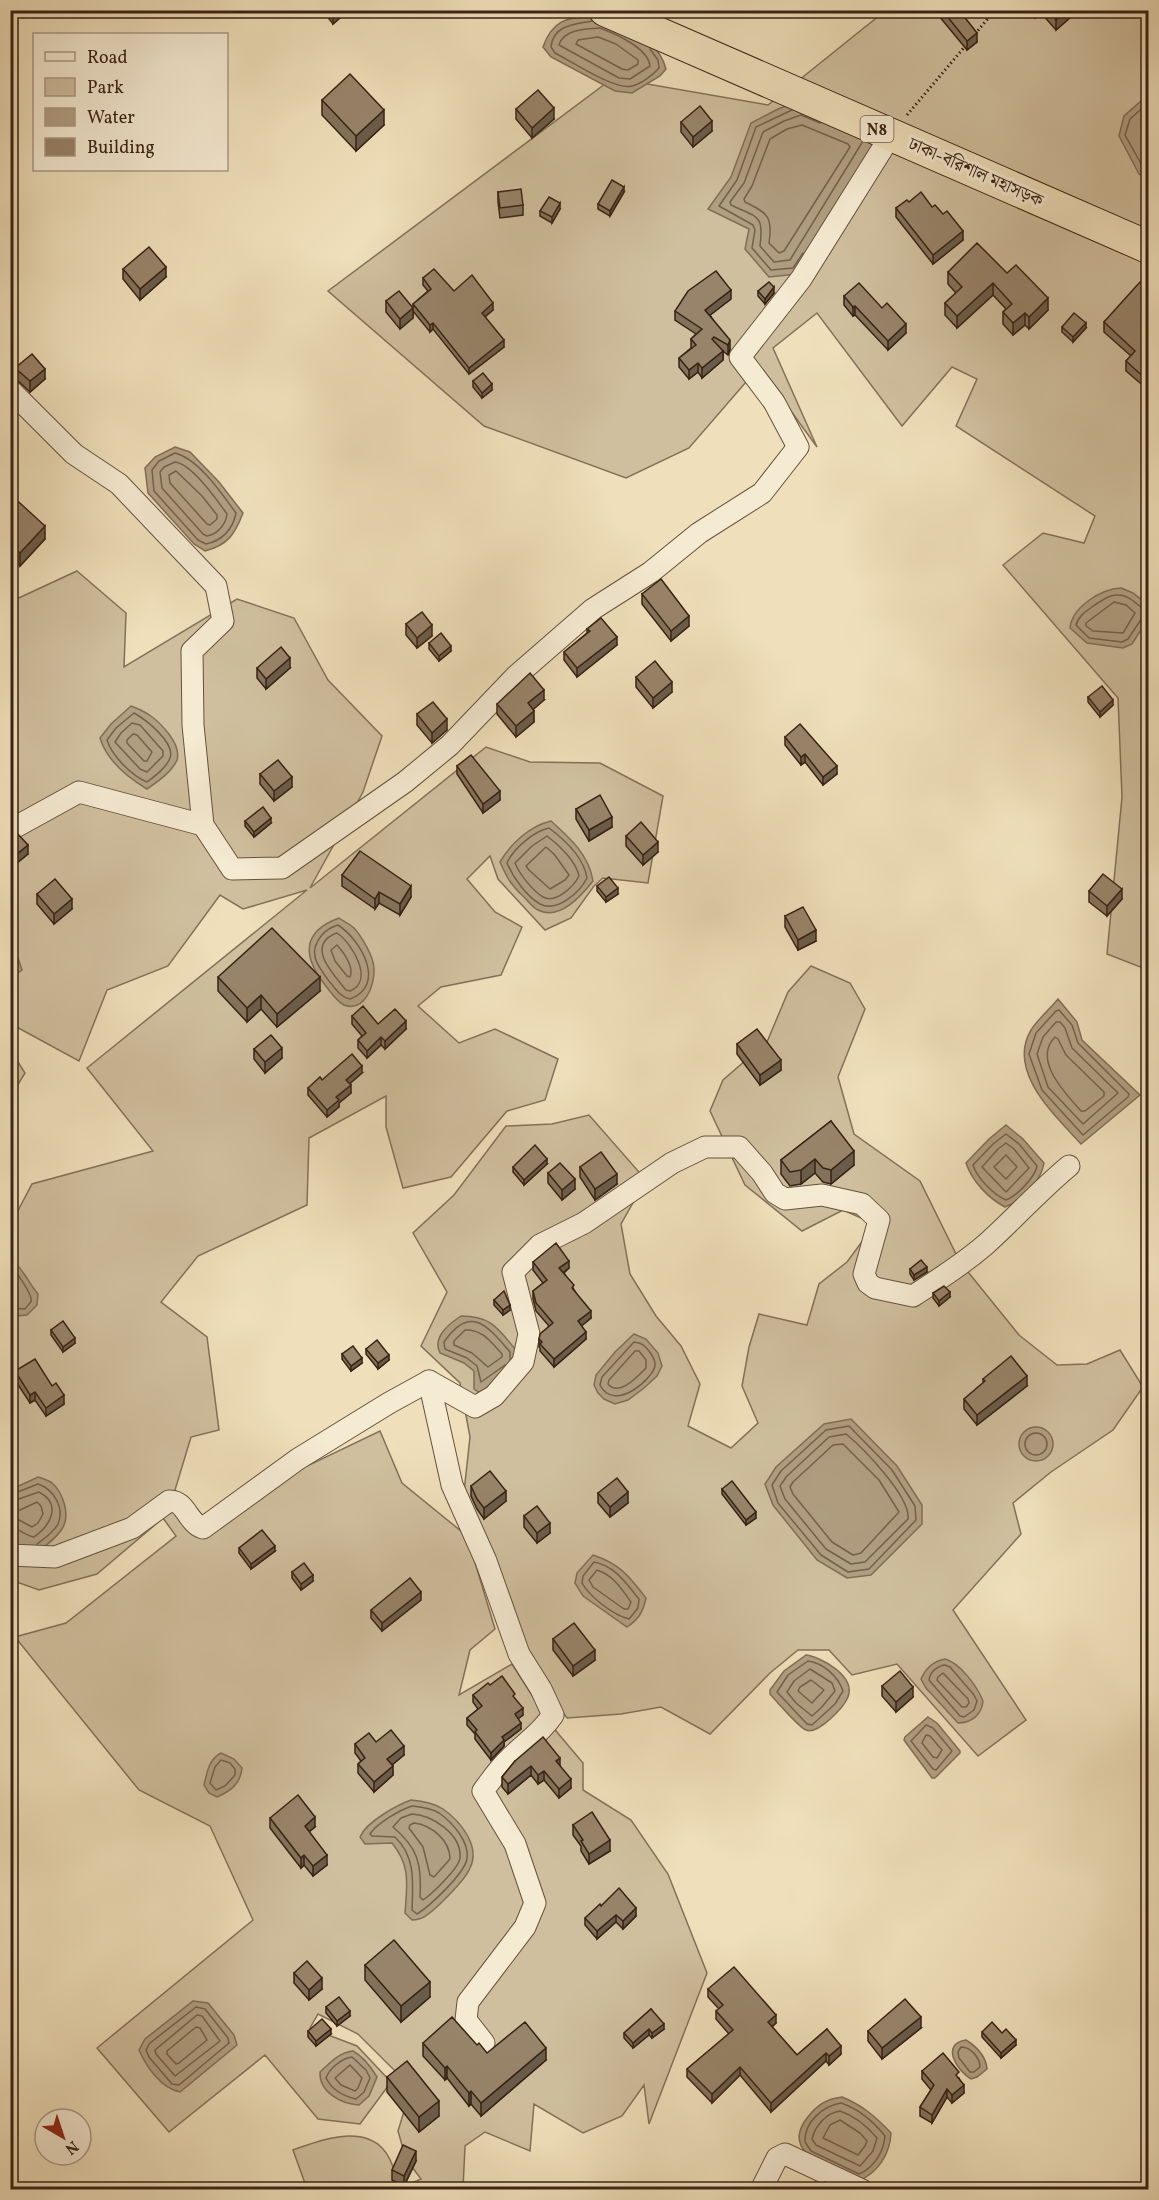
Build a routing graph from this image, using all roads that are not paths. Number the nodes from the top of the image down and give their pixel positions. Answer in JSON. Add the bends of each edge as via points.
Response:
{"nodes":[{"id":1,"x":605,"y":10,"type":"edge"},
{"id":2,"x":891,"y":135,"type":"junction"},
{"id":3,"x":1149,"y":247,"type":"edge"},
{"id":4,"x":10,"y":390,"type":"edge"},
{"id":5,"x":203,"y":825,"type":"junction"},
{"id":6,"x":10,"y":830,"type":"edge"},
{"id":7,"x":1069,"y":1166,"type":"dead end"},
{"id":8,"x":429,"y":1381,"type":"junction"},
{"id":9,"x":10,"y":1555,"type":"edge"},
{"id":10,"x":484,"y":2043,"type":"dead end"},
{"id":11,"x":761,"y":2190,"type":"edge"},
{"id":12,"x":862,"y":2190,"type":"edge"}],
"edges":[{"from":1,"to":2,"type":"highway","name":"ঢাকা-বরিশাল মহাসড়ক","number":"N8"},
{"from":2,"to":3,"type":"highway","name":"ঢাকা-বরিশাল মহাসড়ক","number":"N8"},
{"from":2,"to":5,"type":"street","via":[[801,279],[740,357],[774,402],[798,447],[762,494],[699,533],[651,572],[593,609],[516,676],[464,733],[405,782],[282,868],[232,869]]},
{"from":4,"to":5,"type":"street","via":[[74,454],[118,484],[216,585],[223,621],[192,651],[193,725]]},
{"from":5,"to":6,"type":"street","via":[[79,792]]},
{"from":7,"to":8,"type":"street","via":[[986,1244],[913,1296],[868,1283],[864,1274],[879,1220],[862,1204],[822,1195],[785,1199],[775,1193],[740,1147],[705,1147],[672,1163],[584,1223],[540,1245],[513,1272],[529,1334],[523,1362],[494,1396],[475,1407]]},
{"from":8,"to":9,"type":"street","via":[[298,1459],[202,1528],[196,1527],[180,1504],[169,1501],[132,1528],[55,1557]]},
{"from":8,"to":10,"type":"street","via":[[452,1485],[486,1561],[519,1654],[553,1715],[543,1730],[496,1771],[483,1791],[515,1844],[535,1903],[525,1927],[468,2002],[466,2020]]},
{"from":11,"to":12,"type":"street","via":[[777,2158],[785,2154]]}]}
